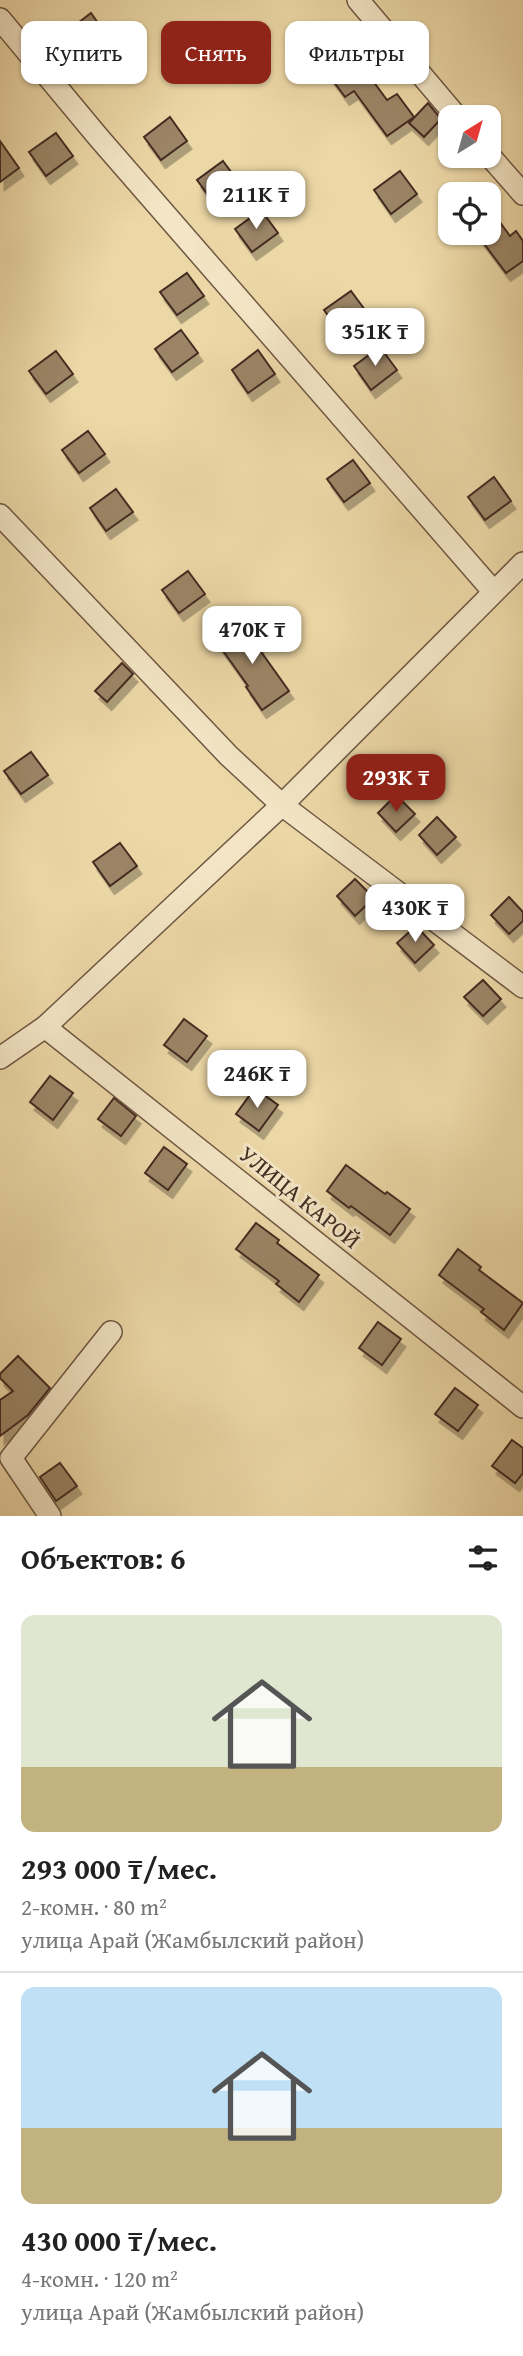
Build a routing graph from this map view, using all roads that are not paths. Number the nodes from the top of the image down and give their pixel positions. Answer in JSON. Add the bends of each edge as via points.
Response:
{"nodes":[{"id":1,"x":358,"y":0,"type":"edge"},
{"id":2,"x":0,"y":19,"type":"edge"},
{"id":3,"x":447,"y":105,"type":"edge"},
{"id":4,"x":501,"y":168,"type":"edge"},
{"id":5,"x":523,"y":194,"type":"edge"},
{"id":6,"x":0,"y":515,"type":"edge"},
{"id":7,"x":523,"y":563,"type":"edge"},
{"id":8,"x":493,"y":592,"type":"junction"},
{"id":9,"x":282,"y":805,"type":"junction"},
{"id":10,"x":523,"y":987,"type":"edge"},
{"id":11,"x":45,"y":1027,"type":"junction"},
{"id":12,"x":0,"y":1058,"type":"edge"},
{"id":13,"x":111,"y":1332,"type":"dead end"},
{"id":14,"x":523,"y":1407,"type":"edge"},
{"id":15,"x":50,"y":1516,"type":"edge"}],
"edges":[{"from":1,"to":3,"type":"street"},
{"from":2,"to":8,"type":"street"},
{"from":4,"to":5,"type":"street"},
{"from":6,"to":9,"type":"street","via":[[229,757]]},
{"from":7,"to":8,"type":"street"},
{"from":8,"to":9,"type":"street"},
{"from":9,"to":10,"type":"street"},
{"from":9,"to":11,"type":"street"},
{"from":11,"to":12,"type":"street"},
{"from":11,"to":14,"type":"street","name":"УЛИЦА КАРОЙ"},
{"from":13,"to":15,"type":"street","via":[[11,1458]]}]}
